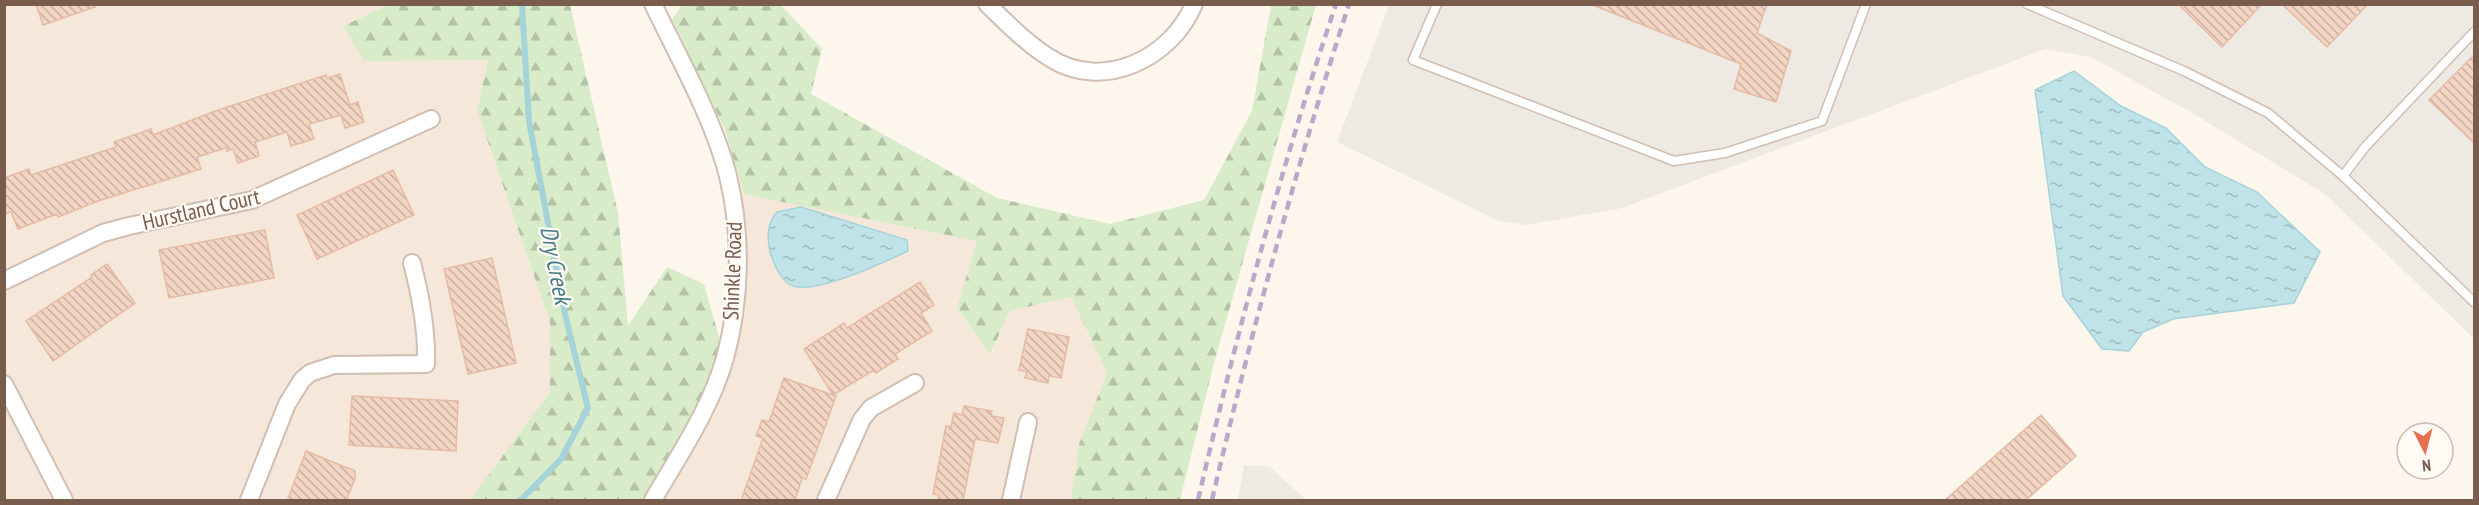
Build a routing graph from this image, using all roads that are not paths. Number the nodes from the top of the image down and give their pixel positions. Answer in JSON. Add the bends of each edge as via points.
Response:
{"nodes":[{"id":1,"x":653,"y":4,"type":"edge"},
{"id":2,"x":987,"y":4,"type":"edge"},
{"id":3,"x":1194,"y":4,"type":"edge"},
{"id":4,"x":1437,"y":4,"type":"edge"},
{"id":5,"x":1866,"y":4,"type":"edge"},
{"id":6,"x":2027,"y":4,"type":"edge"},
{"id":7,"x":2475,"y":32,"type":"edge"},
{"id":8,"x":430,"y":119,"type":"dead end"},
{"id":9,"x":2343,"y":176,"type":"junction"},
{"id":10,"x":412,"y":263,"type":"dead end"},
{"id":11,"x":4,"y":281,"type":"edge"},
{"id":12,"x":2475,"y":302,"type":"edge"},
{"id":13,"x":915,"y":383,"type":"dead end"},
{"id":14,"x":4,"y":384,"type":"edge"},
{"id":15,"x":1028,"y":422,"type":"dead end"},
{"id":16,"x":64,"y":501,"type":"edge"},
{"id":17,"x":249,"y":501,"type":"edge"},
{"id":18,"x":653,"y":501,"type":"edge"},
{"id":19,"x":826,"y":501,"type":"edge"},
{"id":20,"x":1011,"y":501,"type":"edge"}],
"edges":[{"from":1,"to":18,"type":"street","name":"Shinkle Road","via":[[728,176],[737,244],[735,303],[725,358],[709,400]]},
{"from":2,"to":3,"type":"street","via":[[1052,60],[1091,72],[1138,63],[1159,51],[1175,37]]},
{"from":4,"to":5,"type":"lane","via":[[1413,60],[1674,161],[1725,153],[1822,121]]},
{"from":6,"to":9,"type":"lane","via":[[2184,71],[2268,113]]},
{"from":7,"to":9,"type":"lane","via":[[2365,147]]},
{"from":8,"to":11,"type":"street","name":"Hurstland Court","via":[[252,200],[102,233]]},
{"from":9,"to":12,"type":"lane"},
{"from":10,"to":17,"type":"street","via":[[427,340],[426,364],[334,365],[310,373],[287,404]]},
{"from":13,"to":19,"type":"street","via":[[871,408],[862,419]]},
{"from":14,"to":16,"type":"street"},
{"from":15,"to":20,"type":"street"}]}
